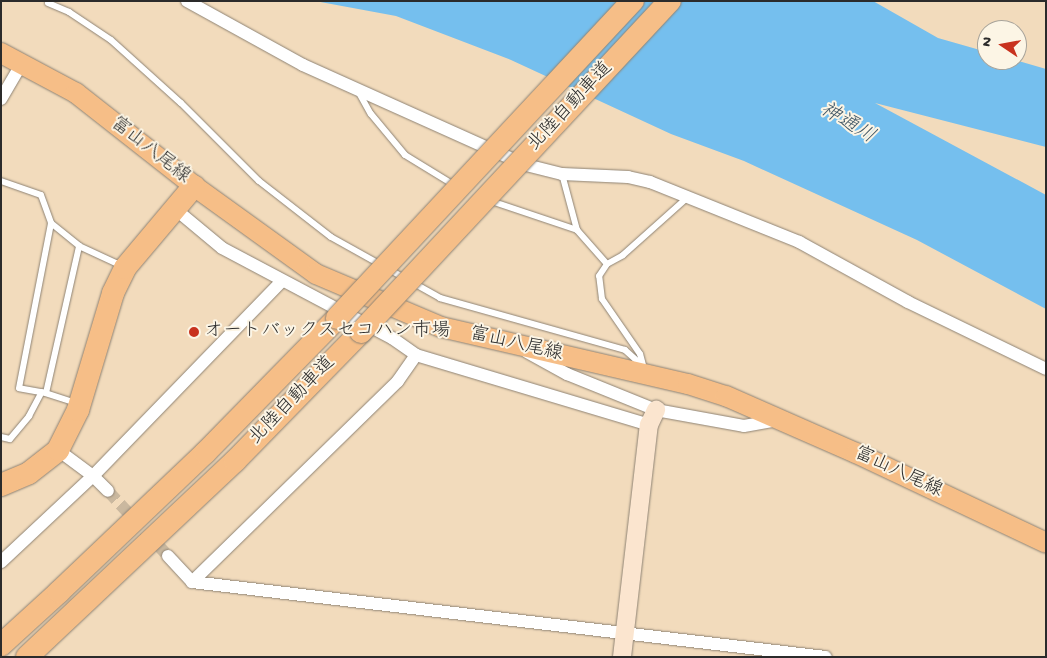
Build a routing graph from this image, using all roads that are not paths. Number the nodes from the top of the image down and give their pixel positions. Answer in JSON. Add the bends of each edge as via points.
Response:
{"nodes":[{"id":1,"x":187,"y":1,"type":"edge"},
{"id":2,"x":633,"y":1,"type":"edge"},
{"id":3,"x":670,"y":1,"type":"edge"},
{"id":4,"x":48,"y":3,"type":"dead end"},
{"id":5,"x":1,"y":53,"type":"edge"},
{"id":6,"x":22,"y":63,"type":"junction"},
{"id":7,"x":356,"y":89,"type":"junction"},
{"id":8,"x":1,"y":99,"type":"edge"},
{"id":9,"x":562,"y":174,"type":"junction"},
{"id":10,"x":1,"y":181,"type":"edge"},
{"id":11,"x":194,"y":186,"type":"junction"},
{"id":12,"x":468,"y":193,"type":"dead end"},
{"id":13,"x":477,"y":196,"type":"dead end"},
{"id":14,"x":689,"y":196,"type":"junction"},
{"id":15,"x":174,"y":208,"type":"junction"},
{"id":16,"x":51,"y":223,"type":"junction"},
{"id":17,"x":577,"y":230,"type":"junction"},
{"id":18,"x":79,"y":246,"type":"junction"},
{"id":19,"x":606,"y":264,"type":"junction"},
{"id":20,"x":125,"y":268,"type":"junction"},
{"id":21,"x":282,"y":281,"type":"junction"},
{"id":22,"x":512,"y":344,"type":"junction"},
{"id":23,"x":416,"y":356,"type":"junction"},
{"id":24,"x":1046,"y":369,"type":"edge"},
{"id":25,"x":646,"y":371,"type":"junction"},
{"id":26,"x":44,"y":392,"type":"junction"},
{"id":27,"x":73,"y":402,"type":"dead end"},
{"id":28,"x":652,"y":417,"type":"junction"},
{"id":29,"x":778,"y":420,"type":"junction"},
{"id":30,"x":1,"y":437,"type":"edge"},
{"id":31,"x":58,"y":450,"type":"junction"},
{"id":32,"x":92,"y":476,"type":"junction"},
{"id":33,"x":1,"y":485,"type":"edge"},
{"id":34,"x":108,"y":491,"type":"tunnel mouth"},
{"id":35,"x":1046,"y":543,"type":"edge"},
{"id":36,"x":168,"y":556,"type":"tunnel mouth"},
{"id":37,"x":1,"y":562,"type":"edge"},
{"id":38,"x":192,"y":582,"type":"junction"},
{"id":39,"x":625,"y":633,"type":"junction"},
{"id":40,"x":1,"y":645,"type":"edge"},
{"id":41,"x":27,"y":657,"type":"edge"},
{"id":42,"x":622,"y":657,"type":"edge"},
{"id":43,"x":826,"y":657,"type":"edge"}],
"edges":[{"from":1,"to":7,"type":"street","via":[[303,65]]},
{"from":2,"to":40,"type":"highway","name":"北陸自動車道","bridge":true,"via":[[337,318],[205,452]]},
{"from":3,"to":41,"type":"highway","name":"北陸自動車道","bridge":true,"via":[[361,332],[235,461]]},
{"from":4,"to":25,"type":"lane","via":[[69,12],[111,40],[182,103],[259,181],[331,237],[440,298],[625,350]]},
{"from":5,"to":6,"type":"main road","name":"富山八尾線"},
{"from":6,"to":8,"type":"street"},
{"from":6,"to":11,"type":"main road","name":"富山八尾線","via":[[76,93]]},
{"from":7,"to":9,"type":"street","via":[[526,165]]},
{"from":7,"to":12,"type":"lane","via":[[371,114],[405,155]]},
{"from":9,"to":14,"type":"street","via":[[628,177]]},
{"from":9,"to":17,"type":"lane"},
{"from":10,"to":16,"type":"lane","via":[[41,195]]},
{"from":11,"to":15,"type":"highway"},
{"from":11,"to":22,"type":"main road","name":"富山八尾線","via":[[316,274],[441,327]]},
{"from":13,"to":17,"type":"lane"},
{"from":14,"to":19,"type":"lane","via":[[623,255]]},
{"from":14,"to":24,"type":"street","via":[[799,242],[917,306]]},
{"from":15,"to":20,"type":"highway"},
{"from":15,"to":21,"type":"street","via":[[222,248]]},
{"from":16,"to":18,"type":"lane"},
{"from":16,"to":26,"type":"lane","via":[[19,388]]},
{"from":17,"to":19,"type":"lane"},
{"from":18,"to":20,"type":"lane"},
{"from":18,"to":26,"type":"lane"},
{"from":19,"to":25,"type":"lane","via":[[599,276],[602,300],[640,354]]},
{"from":20,"to":31,"type":"highway","via":[[113,293],[78,410]]},
{"from":21,"to":23,"type":"street","via":[[392,338]]},
{"from":21,"to":32,"type":"street"},
{"from":22,"to":25,"type":"main road","name":"富山八尾線"},
{"from":22,"to":28,"type":"street"},
{"from":23,"to":28,"type":"street"},
{"from":23,"to":38,"type":"street","via":[[398,381]]},
{"from":25,"to":29,"type":"main road","name":"富山八尾線","via":[[726,396]]},
{"from":26,"to":27,"type":"lane"},
{"from":26,"to":30,"type":"lane","via":[[10,439]]},
{"from":28,"to":29,"type":"street","via":[[744,426]]},
{"from":28,"to":39,"type":"street"},
{"from":29,"to":35,"type":"main road","name":"富山八尾線","via":[[856,453]]},
{"from":31,"to":32,"type":"street"},
{"from":31,"to":33,"type":"highway","via":[[29,473]]},
{"from":32,"to":34,"type":"street"},
{"from":32,"to":37,"type":"street"},
{"from":36,"to":38,"type":"street"},
{"from":38,"to":39,"type":"street"},
{"from":39,"to":42,"type":"street"},
{"from":39,"to":43,"type":"street"}]}
